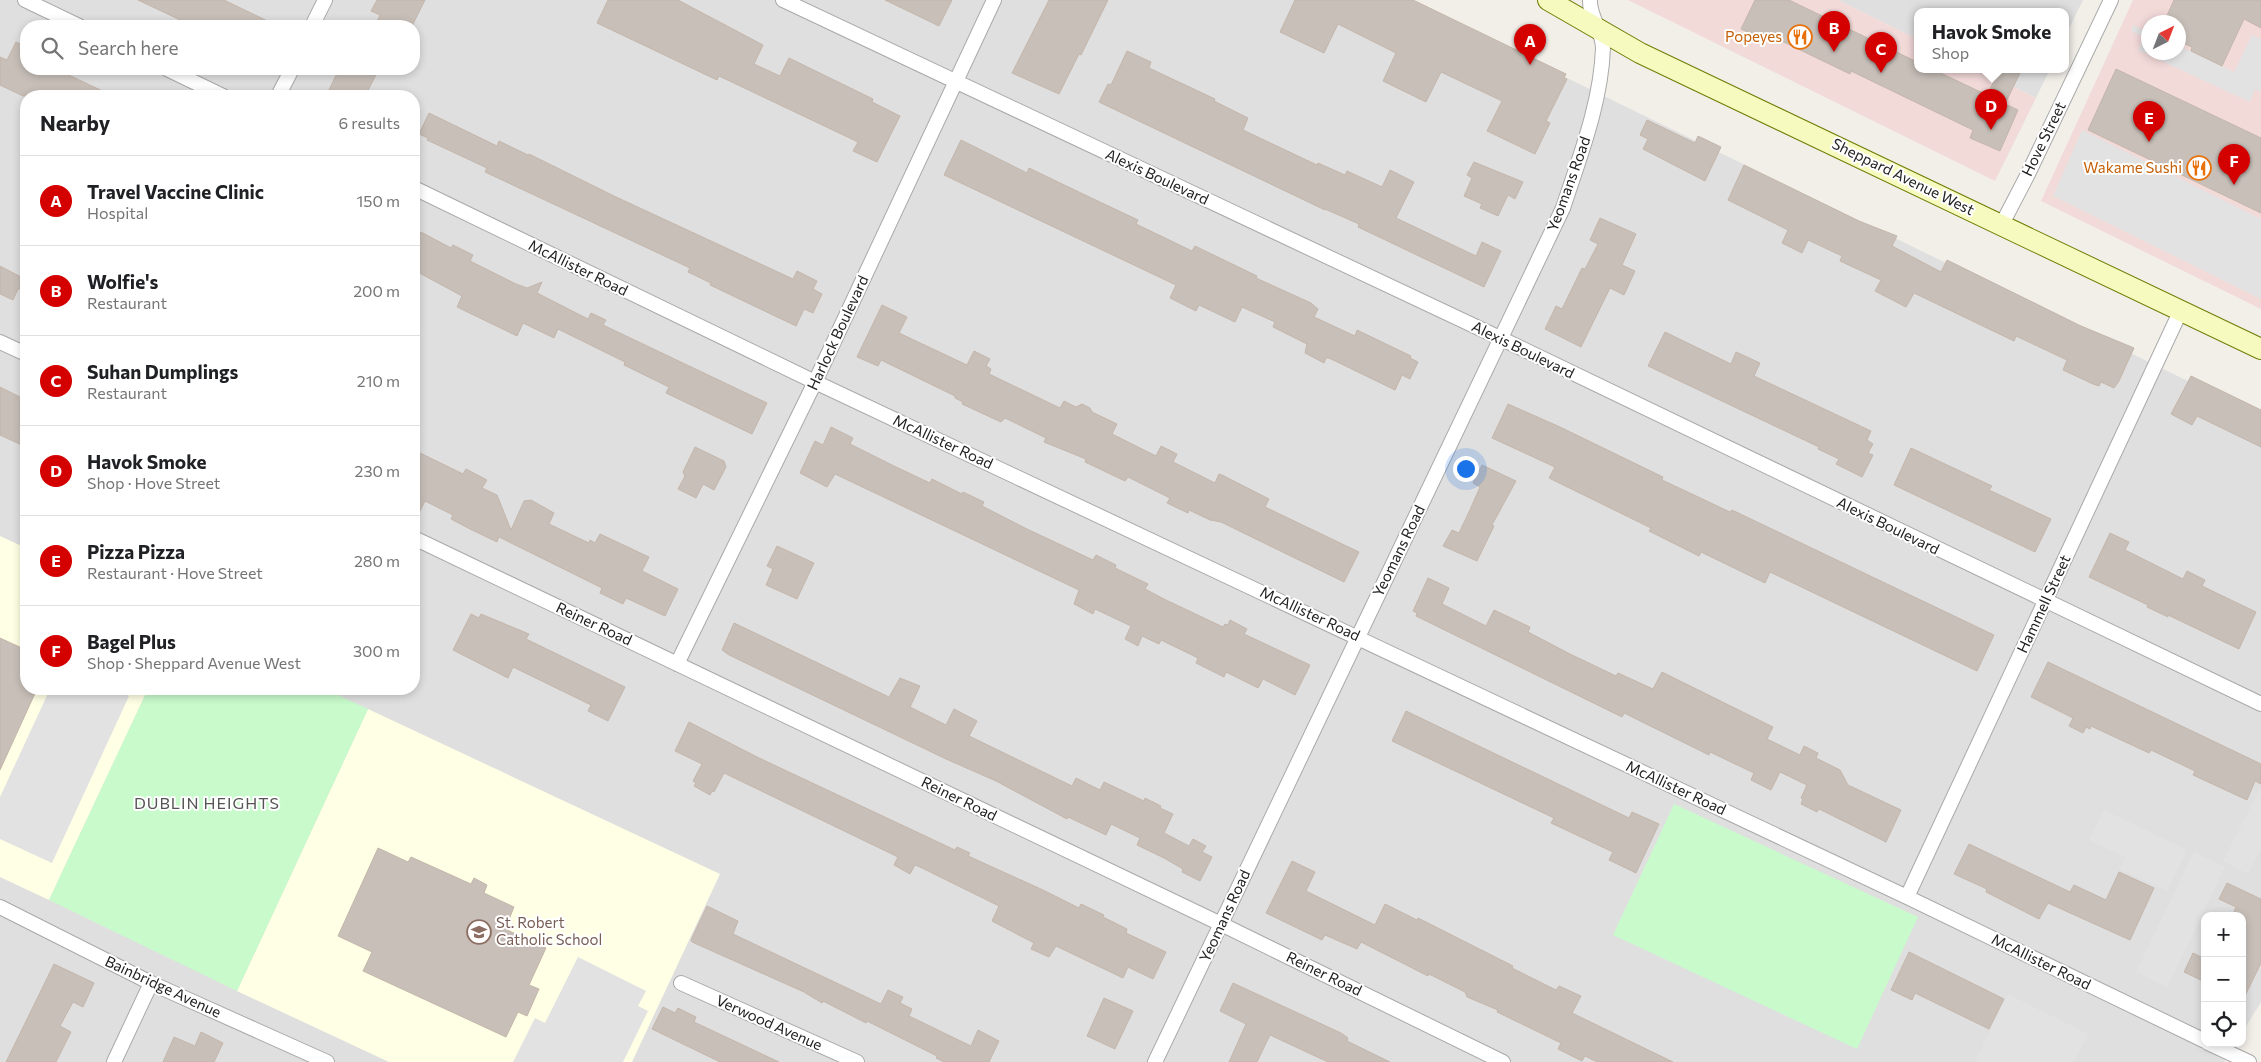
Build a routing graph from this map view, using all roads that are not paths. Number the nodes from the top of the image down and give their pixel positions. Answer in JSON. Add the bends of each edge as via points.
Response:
{"nodes":[{"id":1,"x":25,"y":0,"type":"edge"},
{"id":2,"x":325,"y":0,"type":"edge"},
{"id":3,"x":783,"y":0,"type":"edge"},
{"id":4,"x":994,"y":0,"type":"edge"},
{"id":5,"x":1548,"y":0,"type":"edge"},
{"id":6,"x":1590,"y":0,"type":"edge"},
{"id":7,"x":2112,"y":0,"type":"edge"},
{"id":8,"x":67,"y":20,"type":"edge"},
{"id":9,"x":315,"y":20,"type":"edge"},
{"id":10,"x":1598,"y":28,"type":"junction"},
{"id":11,"x":179,"y":75,"type":"edge"},
{"id":12,"x":289,"y":75,"type":"edge"},
{"id":13,"x":955,"y":83,"type":"junction"},
{"id":14,"x":211,"y":90,"type":"edge"},
{"id":15,"x":281,"y":90,"type":"edge"},
{"id":16,"x":420,"y":191,"type":"edge"},
{"id":17,"x":2002,"y":224,"type":"junction"},
{"id":18,"x":2181,"y":310,"type":"junction"},
{"id":19,"x":1502,"y":339,"type":"junction"},
{"id":20,"x":0,"y":342,"type":"edge"},
{"id":21,"x":2261,"y":349,"type":"edge"},
{"id":22,"x":20,"y":351,"type":"edge"},
{"id":23,"x":815,"y":382,"type":"junction"},
{"id":24,"x":420,"y":541,"type":"edge"},
{"id":25,"x":2046,"y":602,"type":"junction"},
{"id":26,"x":1358,"y":637,"type":"junction"},
{"id":27,"x":677,"y":664,"type":"junction"},
{"id":28,"x":2261,"y":704,"type":"edge"},
{"id":29,"x":1907,"y":897,"type":"junction"},
{"id":30,"x":0,"y":907,"type":"edge"},
{"id":31,"x":1221,"y":924,"type":"junction"},
{"id":32,"x":151,"y":983,"type":"junction"},
{"id":33,"x":681,"y":983,"type":"dead end"},
{"id":34,"x":2201,"y":1039,"type":"edge"},
{"id":35,"x":2217,"y":1047,"type":"edge"},
{"id":36,"x":114,"y":1062,"type":"edge"},
{"id":37,"x":328,"y":1062,"type":"edge"},
{"id":38,"x":857,"y":1062,"type":"edge"},
{"id":39,"x":1155,"y":1062,"type":"edge"},
{"id":40,"x":1503,"y":1062,"type":"edge"},
{"id":41,"x":2249,"y":1062,"type":"edge"}],
"edges":[{"from":1,"to":8,"type":"street"},
{"from":2,"to":9,"type":"street"},
{"from":3,"to":13,"type":"street","name":"Alexis Boulevard"},
{"from":4,"to":13,"type":"street","name":"Harlock Boulevard"},
{"from":5,"to":10,"type":"main road","name":"Sheppard Avenue West"},
{"from":6,"to":10,"type":"street","name":"Yeomans Road"},
{"from":7,"to":17,"type":"street","name":"Hove Street"},
{"from":10,"to":17,"type":"main road","name":"Sheppard Avenue West","via":[[1640,52]]},
{"from":10,"to":19,"type":"street","name":"Yeomans Road","via":[[1603,45],[1602,73],[1591,122],[1564,208]]},
{"from":11,"to":14,"type":"street"},
{"from":12,"to":15,"type":"street"},
{"from":13,"to":19,"type":"street","name":"Alexis Boulevard"},
{"from":13,"to":23,"type":"street","name":"Harlock Boulevard"},
{"from":16,"to":23,"type":"street","name":"McAllister Road"},
{"from":17,"to":18,"type":"main road","name":"Sheppard Avenue West"},
{"from":18,"to":21,"type":"main road","name":"Sheppard Avenue West"},
{"from":18,"to":25,"type":"street","name":"Hammell Street"},
{"from":19,"to":25,"type":"street","name":"Alexis Boulevard"},
{"from":19,"to":26,"type":"street","name":"Yeomans Road"},
{"from":20,"to":22,"type":"street"},
{"from":23,"to":26,"type":"street","name":"McAllister Road"},
{"from":23,"to":27,"type":"street","name":"Harlock Boulevard"},
{"from":24,"to":27,"type":"street","name":"Reiner Road"},
{"from":25,"to":28,"type":"street","name":"Alexis Boulevard"},
{"from":25,"to":29,"type":"street","name":"Hammell Street"},
{"from":26,"to":29,"type":"street","name":"McAllister Road"},
{"from":26,"to":31,"type":"street","name":"Yeomans Road"},
{"from":27,"to":31,"type":"street","name":"Reiner Road"},
{"from":29,"to":34,"type":"street","name":"McAllister Road"},
{"from":30,"to":32,"type":"street","name":"Bainbridge Avenue"},
{"from":31,"to":39,"type":"street","name":"Yeomans Road"},
{"from":31,"to":40,"type":"street","name":"Reiner Road"},
{"from":32,"to":36,"type":"street"},
{"from":32,"to":37,"type":"street","name":"Bainbridge Avenue"},
{"from":33,"to":38,"type":"street","name":"Verwood Avenue"},
{"from":35,"to":41,"type":"street"}]}
